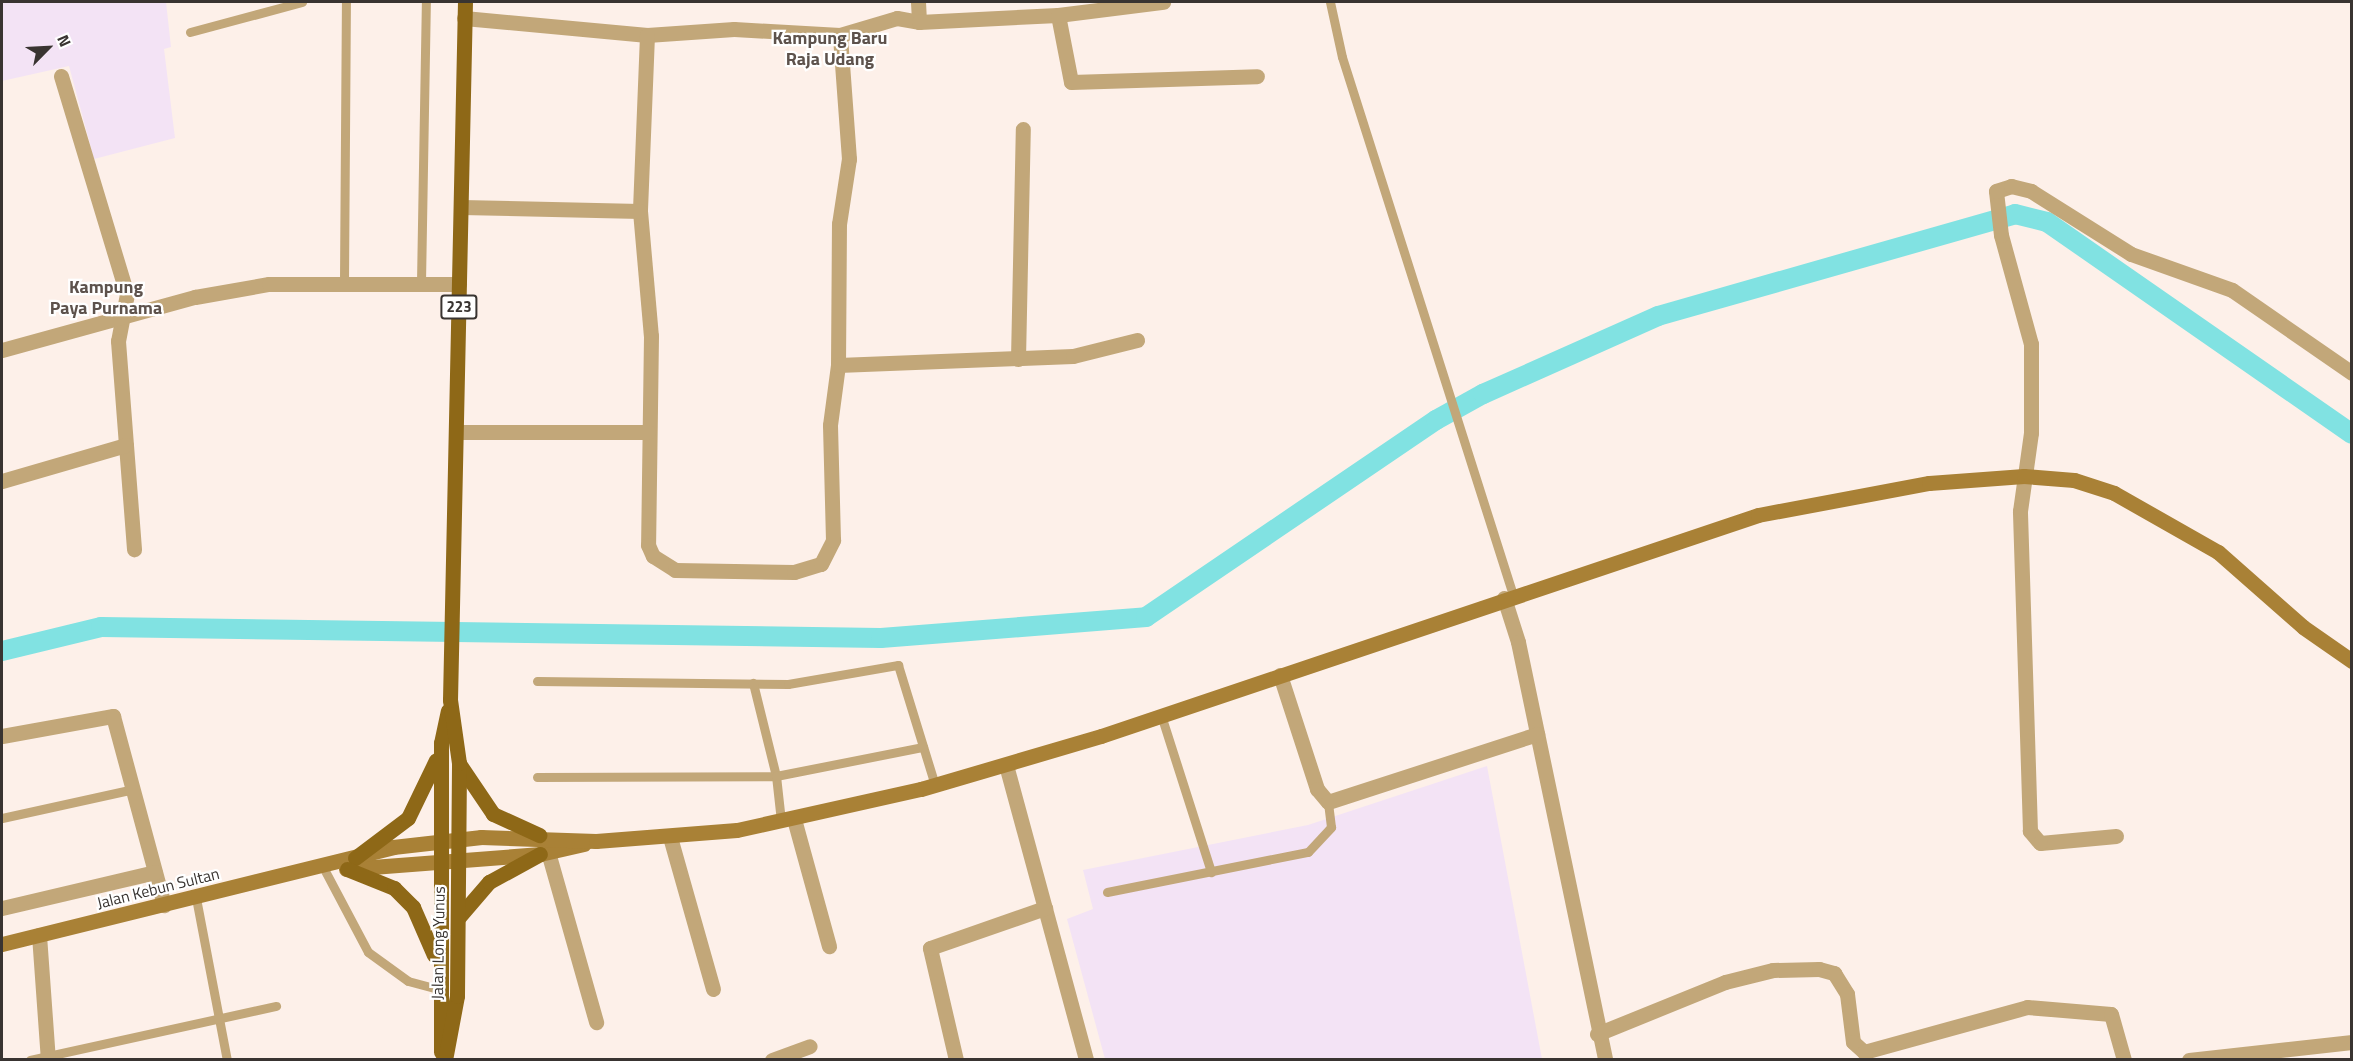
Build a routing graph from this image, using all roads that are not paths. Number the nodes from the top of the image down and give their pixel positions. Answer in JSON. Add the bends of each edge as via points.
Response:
{"nodes":[{"id":1,"x":302,"y":2,"type":"edge"},
{"id":2,"x":346,"y":2,"type":"edge"},
{"id":3,"x":426,"y":2,"type":"edge"},
{"id":4,"x":465,"y":2,"type":"edge"},
{"id":5,"x":918,"y":2,"type":"edge"},
{"id":6,"x":1000,"y":2,"type":"edge"},
{"id":7,"x":1163,"y":2,"type":"edge"},
{"id":8,"x":1330,"y":2,"type":"edge"},
{"id":9,"x":1081,"y":5,"type":"edge"},
{"id":10,"x":1058,"y":15,"type":"junction"},
{"id":11,"x":464,"y":18,"type":"junction"},
{"id":12,"x":1002,"y":18,"type":"junction"},
{"id":13,"x":919,"y":22,"type":"junction"},
{"id":14,"x":190,"y":32,"type":"dead end"},
{"id":15,"x":647,"y":34,"type":"junction"},
{"id":16,"x":840,"y":35,"type":"junction"},
{"id":17,"x":62,"y":76,"type":"dead end"},
{"id":18,"x":1257,"y":76,"type":"dead end"},
{"id":19,"x":1023,"y":129,"type":"dead end"},
{"id":20,"x":461,"y":207,"type":"junction"},
{"id":21,"x":640,"y":211,"type":"junction"},
{"id":22,"x":344,"y":280,"type":"junction"},
{"id":23,"x":421,"y":282,"type":"junction"},
{"id":24,"x":459,"y":284,"type":"junction"},
{"id":25,"x":123,"y":316,"type":"junction"},
{"id":26,"x":1137,"y":340,"type":"dead end"},
{"id":27,"x":2,"y":350,"type":"edge"},
{"id":28,"x":1018,"y":359,"type":"junction"},
{"id":29,"x":838,"y":365,"type":"junction"},
{"id":30,"x":2352,"y":373,"type":"edge"},
{"id":31,"x":456,"y":432,"type":"junction"},
{"id":32,"x":648,"y":432,"type":"junction"},
{"id":33,"x":126,"y":445,"type":"junction"},
{"id":34,"x":2024,"y":476,"type":"junction"},
{"id":35,"x":2,"y":481,"type":"edge"},
{"id":36,"x":134,"y":549,"type":"dead end"},
{"id":37,"x":1508,"y":596,"type":"junction"},
{"id":38,"x":2352,"y":661,"type":"edge"},
{"id":39,"x":1280,"y":675,"type":"junction"},
{"id":40,"x":537,"y":681,"type":"dead end"},
{"id":41,"x":753,"y":683,"type":"junction"},
{"id":42,"x":450,"y":700,"type":"junction"},
{"id":43,"x":1161,"y":715,"type":"junction"},
{"id":44,"x":1537,"y":734,"type":"junction"},
{"id":45,"x":2,"y":736,"type":"edge"},
{"id":46,"x":441,"y":743,"type":"junction"},
{"id":47,"x":923,"y":747,"type":"junction"},
{"id":48,"x":459,"y":763,"type":"junction"},
{"id":49,"x":1006,"y":765,"type":"junction"},
{"id":50,"x":776,"y":776,"type":"junction"},
{"id":51,"x":537,"y":777,"type":"dead end"},
{"id":52,"x":935,"y":785,"type":"junction"},
{"id":53,"x":134,"y":789,"type":"junction"},
{"id":54,"x":1328,"y":802,"type":"junction"},
{"id":55,"x":2,"y":818,"type":"edge"},
{"id":56,"x":787,"y":820,"type":"junction"},
{"id":57,"x":539,"y":835,"type":"junction"},
{"id":58,"x":2116,"y":836,"type":"dead end"},
{"id":59,"x":670,"y":837,"type":"junction"},
{"id":60,"x":458,"y":838,"type":"junction"},
{"id":61,"x":440,"y":841,"type":"junction"},
{"id":62,"x":596,"y":841,"type":"junction"},
{"id":63,"x":544,"y":853,"type":"junction"},
{"id":64,"x":458,"y":862,"type":"junction"},
{"id":65,"x":351,"y":863,"type":"junction"},
{"id":66,"x":439,"y":864,"type":"junction"},
{"id":67,"x":322,"y":867,"type":"junction"},
{"id":68,"x":155,"y":872,"type":"junction"},
{"id":69,"x":1211,"y":872,"type":"junction"},
{"id":70,"x":1107,"y":892,"type":"dead end"},
{"id":71,"x":196,"y":898,"type":"junction"},
{"id":72,"x":164,"y":905,"type":"junction"},
{"id":73,"x":2,"y":908,"type":"edge"},
{"id":74,"x":1045,"y":908,"type":"junction"},
{"id":75,"x":458,"y":918,"type":"junction"},
{"id":76,"x":39,"y":935,"type":"junction"},
{"id":77,"x":2,"y":944,"type":"edge"},
{"id":78,"x":829,"y":946,"type":"dead end"},
{"id":79,"x":438,"y":964,"type":"junction"},
{"id":80,"x":437,"y":988,"type":"junction"},
{"id":81,"x":713,"y":989,"type":"dead end"},
{"id":82,"x":276,"y":1006,"type":"dead end"},
{"id":83,"x":221,"y":1018,"type":"junction"},
{"id":84,"x":596,"y":1022,"type":"dead end"},
{"id":85,"x":1598,"y":1034,"type":"junction"},
{"id":86,"x":2352,"y":1042,"type":"edge"},
{"id":87,"x":810,"y":1046,"type":"dead end"},
{"id":88,"x":48,"y":1057,"type":"edge"},
{"id":89,"x":30,"y":1059,"type":"edge"},
{"id":90,"x":226,"y":1059,"type":"edge"},
{"id":91,"x":443,"y":1059,"type":"edge"},
{"id":92,"x":772,"y":1059,"type":"edge"},
{"id":93,"x":956,"y":1059,"type":"edge"},
{"id":94,"x":1086,"y":1059,"type":"edge"},
{"id":95,"x":1605,"y":1059,"type":"edge"},
{"id":96,"x":2124,"y":1059,"type":"edge"},
{"id":97,"x":2189,"y":1059,"type":"edge"}],
"edges":[{"from":1,"to":14,"type":"lane"},
{"from":2,"to":22,"type":"lane"},
{"from":3,"to":23,"type":"lane"},
{"from":4,"to":11,"type":"main road","number":"223"},
{"from":5,"to":13,"type":"street"},
{"from":6,"to":12,"type":"street"},
{"from":7,"to":9,"type":"street"},
{"from":8,"to":37,"type":"lane","via":[[1342,57],[1469,458]]},
{"from":9,"to":10,"type":"street"},
{"from":10,"to":12,"type":"street"},
{"from":10,"to":18,"type":"street","via":[[1071,82]]},
{"from":11,"to":15,"type":"street"},
{"from":11,"to":20,"type":"main road","number":"223"},
{"from":12,"to":13,"type":"street"},
{"from":13,"to":16,"type":"street","via":[[897,18]]},
{"from":15,"to":16,"type":"street","via":[[735,29]]},
{"from":15,"to":21,"type":"street"},
{"from":16,"to":29,"type":"street","via":[[849,159],[839,224]]},
{"from":17,"to":25,"type":"street","via":[[127,294]]},
{"from":19,"to":28,"type":"street"},
{"from":20,"to":21,"type":"street"},
{"from":20,"to":24,"type":"main road","number":"223"},
{"from":21,"to":32,"type":"street","via":[[651,336]]},
{"from":22,"to":23,"type":"street"},
{"from":22,"to":25,"type":"street","via":[[269,284]]},
{"from":23,"to":24,"type":"street"},
{"from":24,"to":31,"type":"main road","number":"223"},
{"from":25,"to":27,"type":"street"},
{"from":25,"to":33,"type":"street","via":[[118,341]]},
{"from":26,"to":28,"type":"street","via":[[1073,356]]},
{"from":28,"to":29,"type":"street"},
{"from":29,"to":32,"type":"street","via":[[830,424],[833,540],[821,564],[807,570],[675,570],[653,556],[646,530]]},
{"from":30,"to":34,"type":"street","via":[[2232,290],[2131,254],[2031,191],[2012,186],[1996,191],[2001,235],[2031,344]]},
{"from":31,"to":32,"type":"street"},
{"from":31,"to":42,"type":"main road","number":"223"},
{"from":33,"to":35,"type":"street"},
{"from":33,"to":36,"type":"street"},
{"from":34,"to":37,"type":"main road","via":[[1929,483],[1758,515]]},
{"from":34,"to":38,"type":"main road","via":[[2074,480],[2151,510],[2218,552],[2303,627]]},
{"from":34,"to":58,"type":"street","via":[[2020,512],[2030,831],[2040,843]]},
{"from":37,"to":39,"type":"main road"},
{"from":37,"to":44,"type":"street"},
{"from":39,"to":43,"type":"main road"},
{"from":39,"to":54,"type":"street","via":[[1317,789]]},
{"from":40,"to":41,"type":"lane"},
{"from":41,"to":47,"type":"lane","via":[[788,684],[898,665]]},
{"from":41,"to":50,"type":"lane"},
{"from":42,"to":46,"type":"main road","number":"223"},
{"from":42,"to":48,"type":"main road","number":"223"},
{"from":43,"to":49,"type":"main road"},
{"from":43,"to":69,"type":"lane"},
{"from":44,"to":54,"type":"street"},
{"from":44,"to":85,"type":"street"},
{"from":45,"to":53,"type":"street","via":[[113,716]]},
{"from":46,"to":61,"type":"main road","number":"223"},
{"from":46,"to":65,"type":"main road","via":[[427,788],[408,818]]},
{"from":47,"to":50,"type":"lane"},
{"from":47,"to":52,"type":"lane"},
{"from":48,"to":57,"type":"main road","via":[[493,814]]},
{"from":48,"to":60,"type":"main road","number":"223"},
{"from":49,"to":52,"type":"main road"},
{"from":49,"to":74,"type":"street"},
{"from":50,"to":51,"type":"lane"},
{"from":50,"to":56,"type":"lane"},
{"from":52,"to":56,"type":"main road"},
{"from":53,"to":55,"type":"lane"},
{"from":53,"to":68,"type":"street"},
{"from":54,"to":69,"type":"lane","via":[[1331,827],[1308,852]]},
{"from":56,"to":59,"type":"main road"},
{"from":56,"to":78,"type":"street"},
{"from":57,"to":60,"type":"main road","name":"Jalan Kebun Sultan"},
{"from":57,"to":62,"type":"main road","name":"Jalan Kebun Sultan"},
{"from":59,"to":62,"type":"main road"},
{"from":59,"to":81,"type":"street"},
{"from":60,"to":61,"type":"main road","name":"Jalan Kebun Sultan"},
{"from":60,"to":64,"type":"main road","name":"Jalan Long Yunus"},
{"from":61,"to":65,"type":"main road","name":"Jalan Kebun Sultan"},
{"from":61,"to":66,"type":"main road","name":"Jalan Long Yunus"},
{"from":62,"to":63,"type":"main road","name":"Jalan Kebun Sultan"},
{"from":63,"to":64,"type":"main road","name":"Jalan Kebun Sultan"},
{"from":63,"to":75,"type":"main road","via":[[489,882]]},
{"from":63,"to":84,"type":"street"},
{"from":64,"to":66,"type":"main road","name":"Jalan Kebun Sultan"},
{"from":64,"to":75,"type":"main road","name":"Jalan Long Yunus"},
{"from":65,"to":66,"type":"main road","name":"Jalan Kebun Sultan"},
{"from":65,"to":67,"type":"main road","name":"Jalan Kebun Sultan"},
{"from":65,"to":79,"type":"main road","via":[[413,907]]},
{"from":66,"to":79,"type":"main road","name":"Jalan Long Yunus"},
{"from":67,"to":71,"type":"main road","name":"Jalan Kebun Sultan"},
{"from":67,"to":80,"type":"lane","via":[[368,952],[408,981]]},
{"from":68,"to":72,"type":"street"},
{"from":68,"to":73,"type":"street"},
{"from":69,"to":70,"type":"lane"},
{"from":71,"to":72,"type":"main road","name":"Jalan Kebun Sultan"},
{"from":71,"to":83,"type":"lane"},
{"from":72,"to":76,"type":"main road","name":"Jalan Kebun Sultan"},
{"from":74,"to":93,"type":"street","via":[[930,948]]},
{"from":74,"to":94,"type":"street"},
{"from":75,"to":91,"type":"main road","name":"Jalan Long Yunus","via":[[457,996]]},
{"from":76,"to":77,"type":"main road","name":"Jalan Kebun Sultan"},
{"from":76,"to":88,"type":"street"},
{"from":79,"to":80,"type":"main road","name":"Jalan Long Yunus"},
{"from":80,"to":91,"type":"main road","name":"Jalan Long Yunus"},
{"from":82,"to":83,"type":"lane"},
{"from":83,"to":88,"type":"lane"},
{"from":83,"to":90,"type":"lane"},
{"from":85,"to":95,"type":"street"},
{"from":85,"to":96,"type":"street","via":[[1725,982],[1773,970],[1819,969],[1834,973],[1847,994],[1853,1042],[1864,1052],[2027,1007],[2111,1014]]},
{"from":86,"to":97,"type":"street"},
{"from":87,"to":92,"type":"street"},
{"from":88,"to":89,"type":"lane"}]}
